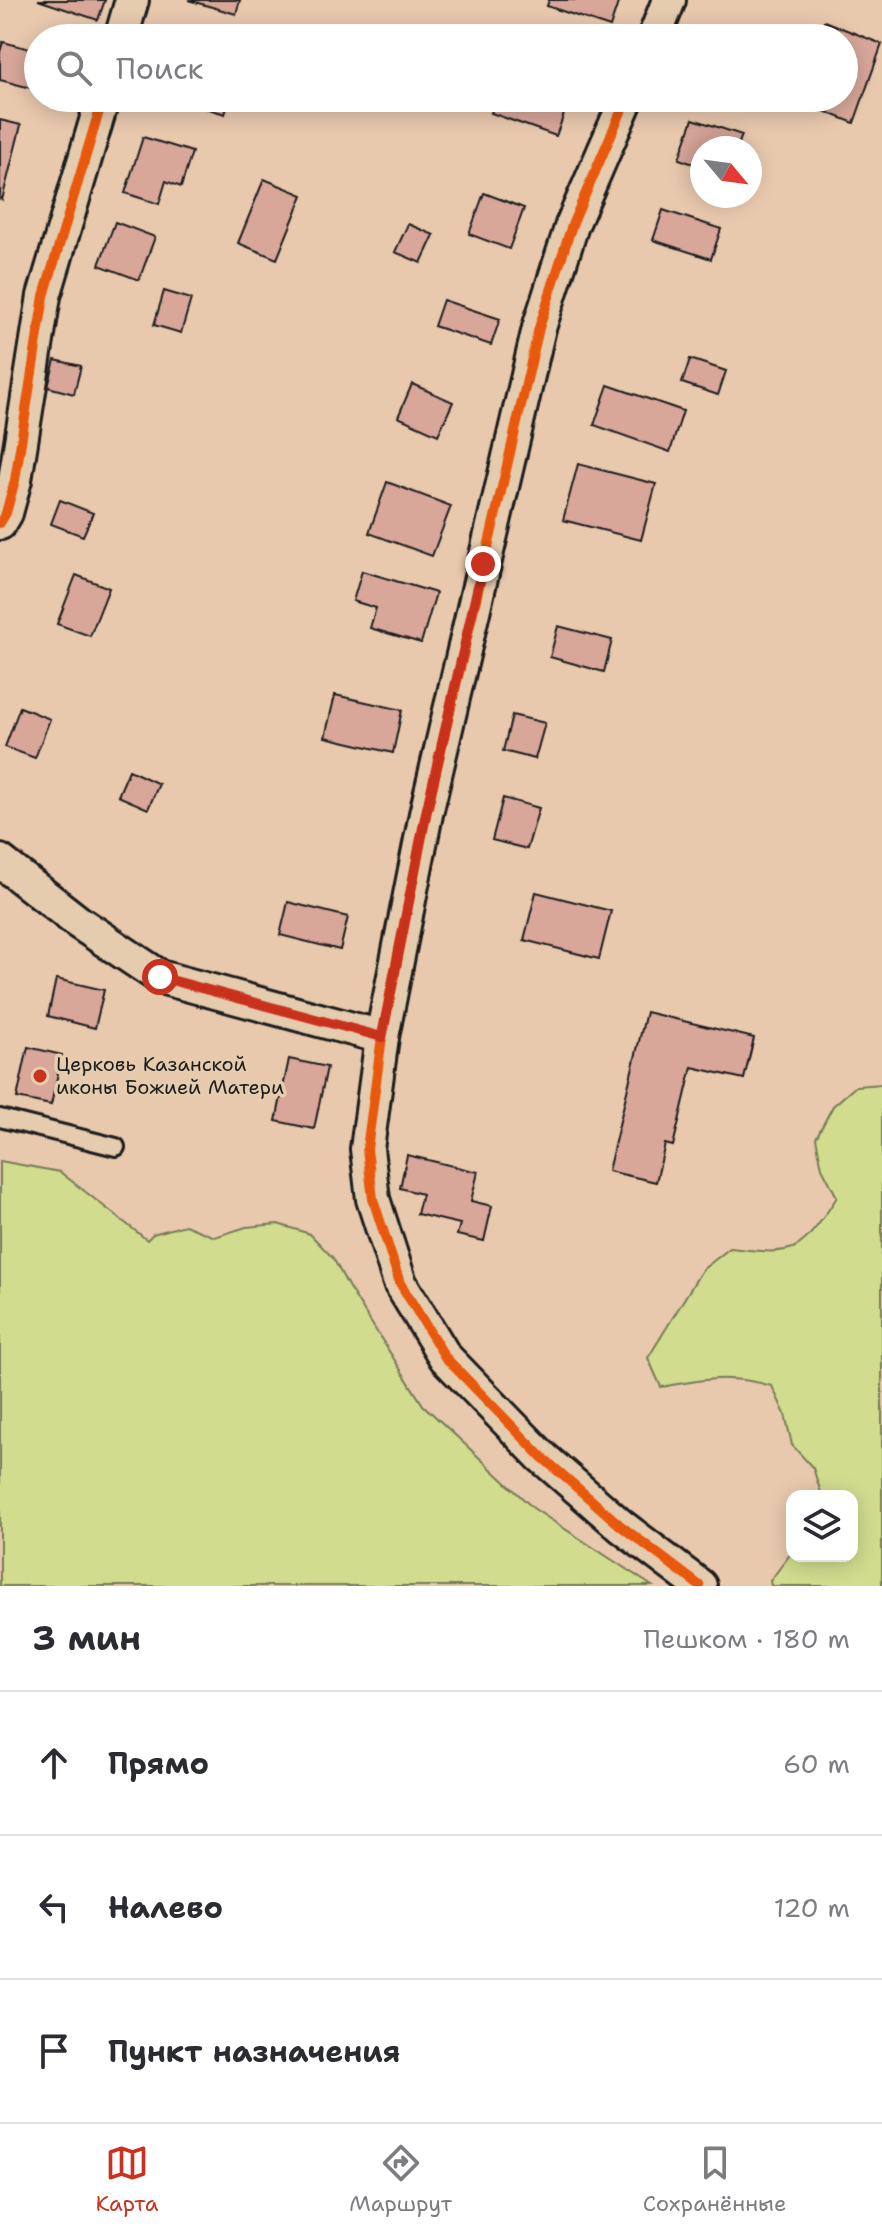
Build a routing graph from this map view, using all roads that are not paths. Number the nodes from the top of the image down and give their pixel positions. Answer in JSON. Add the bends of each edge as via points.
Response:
{"nodes":[{"id":1,"x":132,"y":0,"type":"edge"},
{"id":2,"x":669,"y":0,"type":"edge"},
{"id":3,"x":125,"y":24,"type":"edge"},
{"id":4,"x":660,"y":24,"type":"edge"},
{"id":5,"x":99,"y":112,"type":"edge"},
{"id":6,"x":621,"y":112,"type":"edge"},
{"id":7,"x":0,"y":523,"type":"edge"},
{"id":8,"x":0,"y":861,"type":"edge"},
{"id":9,"x":382,"y":1037,"type":"junction"},
{"id":10,"x":0,"y":1118,"type":"edge"},
{"id":11,"x":116,"y":1147,"type":"dead end"},
{"id":12,"x":700,"y":1586,"type":"edge"}],
"edges":[{"from":1,"to":3,"type":"street"},
{"from":2,"to":4,"type":"street"},
{"from":5,"to":7,"type":"street","via":[[44,296],[15,480]]},
{"from":6,"to":9,"type":"street","via":[[572,225],[539,328],[426,814]]},
{"from":8,"to":9,"type":"street","via":[[160,977]]},
{"from":9,"to":12,"type":"street","via":[[367,1149],[373,1199],[400,1283],[445,1357],[542,1457]]},
{"from":10,"to":11,"type":"lane"}]}
